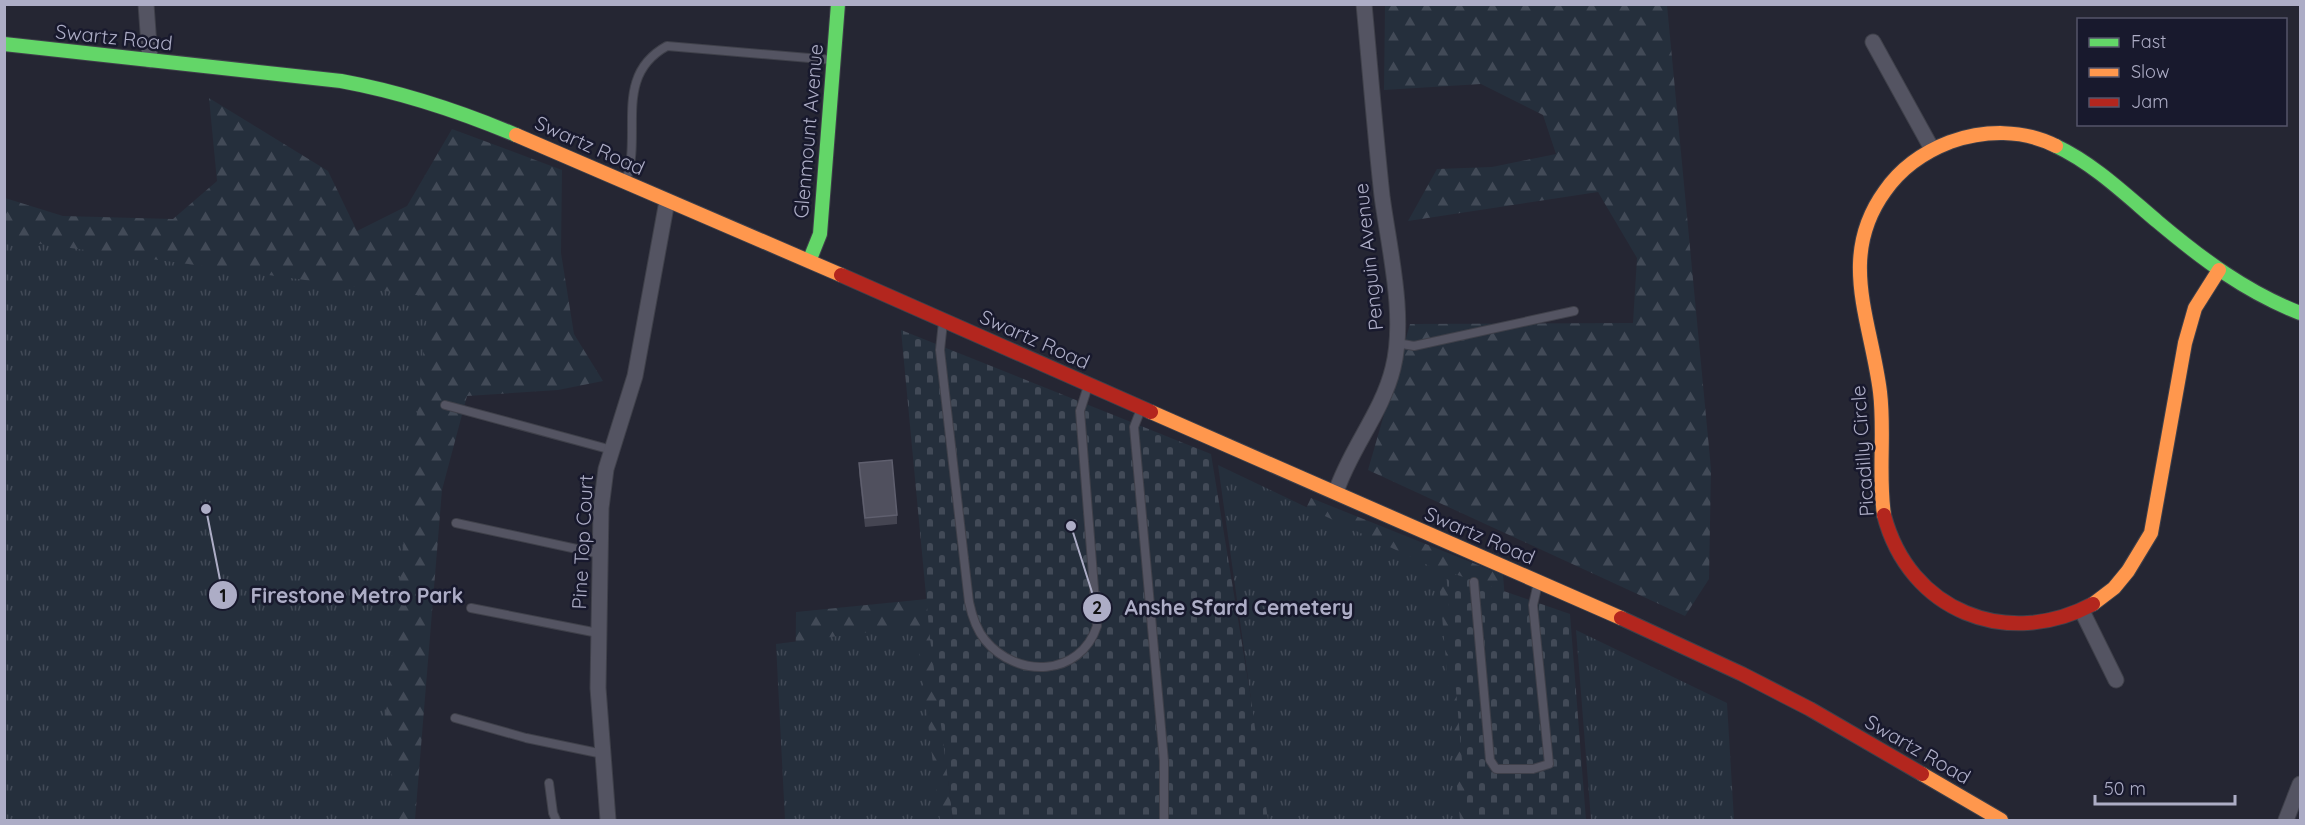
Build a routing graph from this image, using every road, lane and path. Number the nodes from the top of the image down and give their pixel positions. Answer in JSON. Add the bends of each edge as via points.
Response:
{"nodes":[{"id":1,"x":147,"y":4,"type":"edge"},
{"id":2,"x":838,"y":4,"type":"edge"},
{"id":3,"x":1364,"y":4,"type":"edge"},
{"id":4,"x":1874,"y":42,"type":"dead end"},
{"id":5,"x":4,"y":44,"type":"edge"},
{"id":6,"x":150,"y":60,"type":"junction"},
{"id":7,"x":834,"y":60,"type":"junction"},
{"id":8,"x":1932,"y":149,"type":"junction"},
{"id":9,"x":625,"y":182,"type":"junction"},
{"id":10,"x":667,"y":201,"type":"junction"},
{"id":11,"x":810,"y":259,"type":"junction"},
{"id":12,"x":2219,"y":270,"type":"junction"},
{"id":13,"x":1574,"y":311,"type":"dead end"},
{"id":14,"x":2301,"y":313,"type":"edge"},
{"id":15,"x":943,"y":320,"type":"junction"},
{"id":16,"x":1397,"y":343,"type":"junction"},
{"id":17,"x":1089,"y":384,"type":"junction"},
{"id":18,"x":445,"y":405,"type":"dead end"},
{"id":19,"x":1141,"y":408,"type":"junction"},
{"id":20,"x":612,"y":450,"type":"junction"},
{"id":21,"x":1336,"y":492,"type":"junction"},
{"id":22,"x":456,"y":523,"type":"dead end"},
{"id":23,"x":600,"y":554,"type":"junction"},
{"id":24,"x":1538,"y":581,"type":"junction"},
{"id":25,"x":1474,"y":582,"type":"dead end"},
{"id":26,"x":471,"y":608,"type":"dead end"},
{"id":27,"x":2082,"y":611,"type":"junction"},
{"id":28,"x":598,"y":633,"type":"junction"},
{"id":29,"x":2116,"y":680,"type":"dead end"},
{"id":30,"x":455,"y":718,"type":"dead end"},
{"id":31,"x":603,"y":754,"type":"junction"},
{"id":32,"x":549,"y":783,"type":"dead end"},
{"id":33,"x":2301,"y":784,"type":"edge"},
{"id":34,"x":556,"y":820,"type":"edge"},
{"id":35,"x":608,"y":820,"type":"edge"},
{"id":36,"x":1164,"y":820,"type":"edge"},
{"id":37,"x":2001,"y":820,"type":"edge"},
{"id":38,"x":2286,"y":820,"type":"edge"}],
"edges":[{"from":1,"to":6,"type":"street"},
{"from":2,"to":7,"type":"street","name":"Glenmount Avenue"},
{"from":3,"to":16,"type":"street","name":"Penguin Avenue"},
{"from":4,"to":8,"type":"street"},
{"from":5,"to":6,"type":"street","name":"Swartz Road"},
{"from":6,"to":9,"type":"street","name":"Swartz Road","via":[[381,88],[474,117]]},
{"from":7,"to":9,"type":"lane","via":[[667,46],[655,52],[644,64],[634,89],[630,109],[632,164]]},
{"from":7,"to":11,"type":"street","name":"Glenmount Avenue","via":[[820,234]]},
{"from":8,"to":12,"type":"street","name":"Picadilly Circle","via":[[1949,141],[1985,134],[2023,135],[2054,144],[2085,162]]},
{"from":8,"to":27,"type":"street","name":"Picadilly Circle","via":[[1904,168],[1878,200],[1869,218],[1859,260],[1861,293],[1880,392],[1880,487],[1888,534],[1902,562],[1925,588],[1972,617],[2011,625],[2033,624]]},
{"from":9,"to":10,"type":"street","name":"Swartz Road"},
{"from":10,"to":11,"type":"street","name":"Swartz Road"},
{"from":10,"to":20,"type":"street","name":"Pine Top Court","via":[[635,376]]},
{"from":11,"to":15,"type":"street","name":"Swartz Road"},
{"from":12,"to":14,"type":"street","name":"Picadilly Circle","via":[[2258,295]]},
{"from":12,"to":27,"type":"street","name":"Picadilly Circle","via":[[2195,308],[2185,344],[2151,533],[2122,580]]},
{"from":13,"to":16,"type":"lane","via":[[1414,346]]},
{"from":15,"to":17,"type":"street","name":"Swartz Road"},
{"from":15,"to":17,"type":"lane","via":[[940,351],[973,620],[1001,654],[1037,668],[1062,664],[1083,653],[1097,626],[1080,411]]},
{"from":16,"to":21,"type":"street","name":"Penguin Avenue","via":[[1384,396]]},
{"from":17,"to":19,"type":"street","name":"Swartz Road"},
{"from":18,"to":20,"type":"lane"},
{"from":19,"to":21,"type":"street","name":"Swartz Road"},
{"from":19,"to":36,"type":"lane","via":[[1134,427],[1164,761]]},
{"from":20,"to":23,"type":"street","name":"Pine Top Court","via":[[601,508]]},
{"from":21,"to":24,"type":"street","name":"Swartz Road"},
{"from":22,"to":23,"type":"lane"},
{"from":23,"to":28,"type":"street","name":"Pine Top Court"},
{"from":24,"to":25,"type":"lane","via":[[1533,605],[1550,758],[1549,764],[1533,769],[1496,769],[1490,760]]},
{"from":24,"to":37,"type":"street","name":"Swartz Road","via":[[1776,692]]},
{"from":26,"to":28,"type":"lane"},
{"from":27,"to":29,"type":"street"},
{"from":28,"to":31,"type":"street","name":"Pine Top Court"},
{"from":30,"to":31,"type":"lane"},
{"from":31,"to":35,"type":"street","name":"Pine Top Court"},
{"from":32,"to":34,"type":"lane"},
{"from":33,"to":38,"type":"street"}]}
